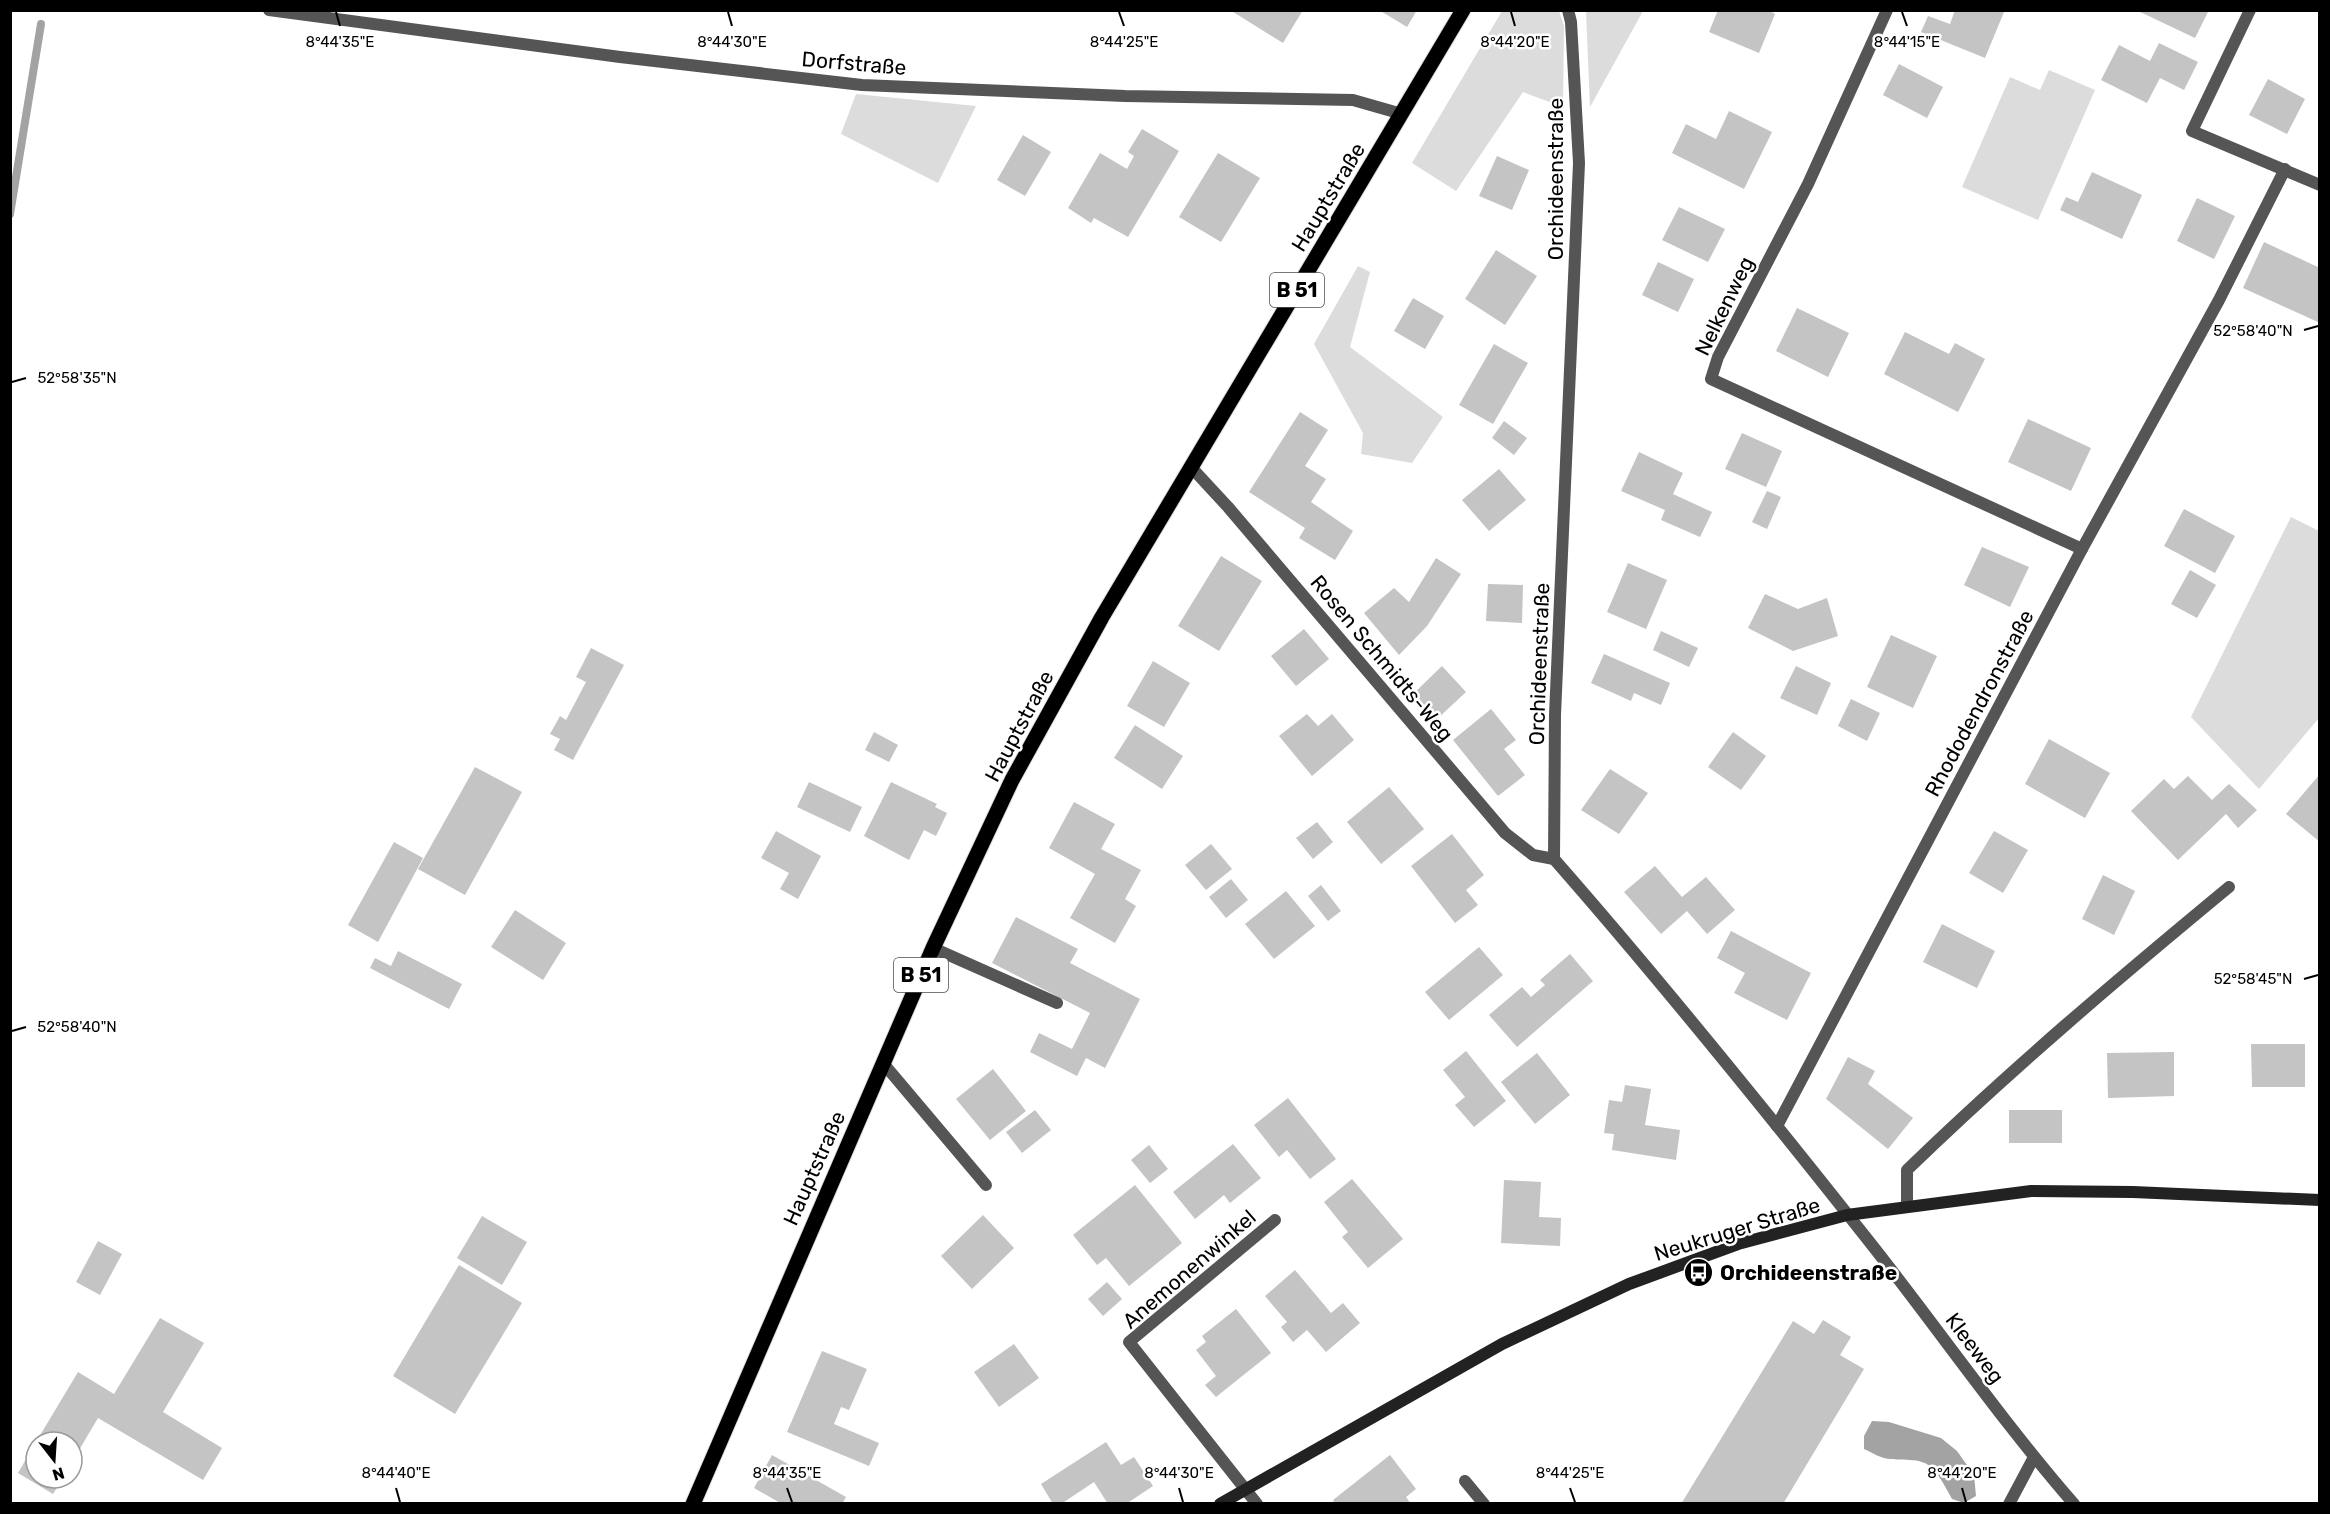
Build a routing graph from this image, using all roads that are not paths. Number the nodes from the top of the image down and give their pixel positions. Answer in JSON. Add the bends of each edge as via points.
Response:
{"nodes":[{"id":1,"x":269,"y":10,"type":"edge"},
{"id":2,"x":1463,"y":10,"type":"edge"},
{"id":3,"x":1568,"y":10,"type":"edge"},
{"id":4,"x":1887,"y":10,"type":"edge"},
{"id":5,"x":2250,"y":10,"type":"edge"},
{"id":6,"x":1402,"y":114,"type":"junction"},
{"id":7,"x":2285,"y":169,"type":"junction"},
{"id":8,"x":2319,"y":185,"type":"edge"},
{"id":9,"x":1191,"y":466,"type":"junction"},
{"id":10,"x":2082,"y":549,"type":"junction"},
{"id":11,"x":1554,"y":859,"type":"junction"},
{"id":12,"x":2229,"y":887,"type":"dead end"},
{"id":13,"x":933,"y":948,"type":"junction"},
{"id":14,"x":1057,"y":1002,"type":"dead end"},
{"id":15,"x":883,"y":1063,"type":"junction"},
{"id":16,"x":1777,"y":1126,"type":"junction"},
{"id":17,"x":986,"y":1185,"type":"dead end"},
{"id":18,"x":2319,"y":1200,"type":"edge"},
{"id":19,"x":1907,"y":1207,"type":"junction"},
{"id":20,"x":1847,"y":1215,"type":"junction"},
{"id":21,"x":1275,"y":1220,"type":"dead end"},
{"id":22,"x":2034,"y":1457,"type":"junction"},
{"id":23,"x":1465,"y":1481,"type":"dead end"},
{"id":24,"x":1246,"y":1488,"type":"junction"},
{"id":25,"x":693,"y":1503,"type":"edge"},
{"id":26,"x":1220,"y":1503,"type":"edge"},
{"id":27,"x":1257,"y":1503,"type":"edge"},
{"id":28,"x":1484,"y":1503,"type":"edge"},
{"id":29,"x":2009,"y":1503,"type":"edge"},
{"id":30,"x":2074,"y":1503,"type":"edge"}],
"edges":[{"from":1,"to":6,"type":"street","name":"Dorfstraße","via":[[862,85],[1353,100]]},
{"from":2,"to":6,"type":"main road","name":"Hauptstraße","number":"B 51"},
{"from":3,"to":11,"type":"street","name":"Orchideenstraße","via":[[1579,163],[1555,715]]},
{"from":4,"to":10,"type":"street","name":"Nelkenweg","via":[[1808,184],[1718,357],[1711,380]]},
{"from":5,"to":7,"type":"street","via":[[2192,131]]},
{"from":6,"to":9,"type":"main road","name":"Hauptstraße","number":"B 51"},
{"from":7,"to":8,"type":"street"},
{"from":7,"to":10,"type":"street","name":"Rhododendronstraße","via":[[2219,300]]},
{"from":9,"to":11,"type":"street","name":"Rosen Schmidts-Weg","via":[[1505,833],[1533,855]]},
{"from":9,"to":13,"type":"main road","name":"Hauptstraße","number":"B 51","via":[[1012,780]]},
{"from":10,"to":16,"type":"street","name":"Rhododendronstraße"},
{"from":11,"to":16,"type":"street"},
{"from":12,"to":19,"type":"street","via":[[2089,1003],[1907,1170]]},
{"from":13,"to":14,"type":"street"},
{"from":13,"to":15,"type":"main road","name":"Hauptstraße","number":"B 51"},
{"from":15,"to":17,"type":"street"},
{"from":15,"to":25,"type":"main road","name":"Hauptstraße","number":"B 51"},
{"from":16,"to":20,"type":"street"},
{"from":18,"to":19,"type":"street","name":"Neukruger Straße","via":[[2031,1191]]},
{"from":19,"to":20,"type":"street","name":"Neukruger Straße"},
{"from":20,"to":22,"type":"street","name":"Kleeweg"},
{"from":20,"to":24,"type":"street","name":"Neukruger Straße","via":[[1738,1244],[1629,1284],[1502,1344]]},
{"from":21,"to":24,"type":"street","name":"Anemonenwinkel","via":[[1129,1342]]},
{"from":22,"to":29,"type":"street"},
{"from":22,"to":30,"type":"street","name":"Kleeweg"},
{"from":23,"to":28,"type":"street"},
{"from":24,"to":26,"type":"street","name":"Neukruger Straße"},
{"from":24,"to":27,"type":"street"}]}
